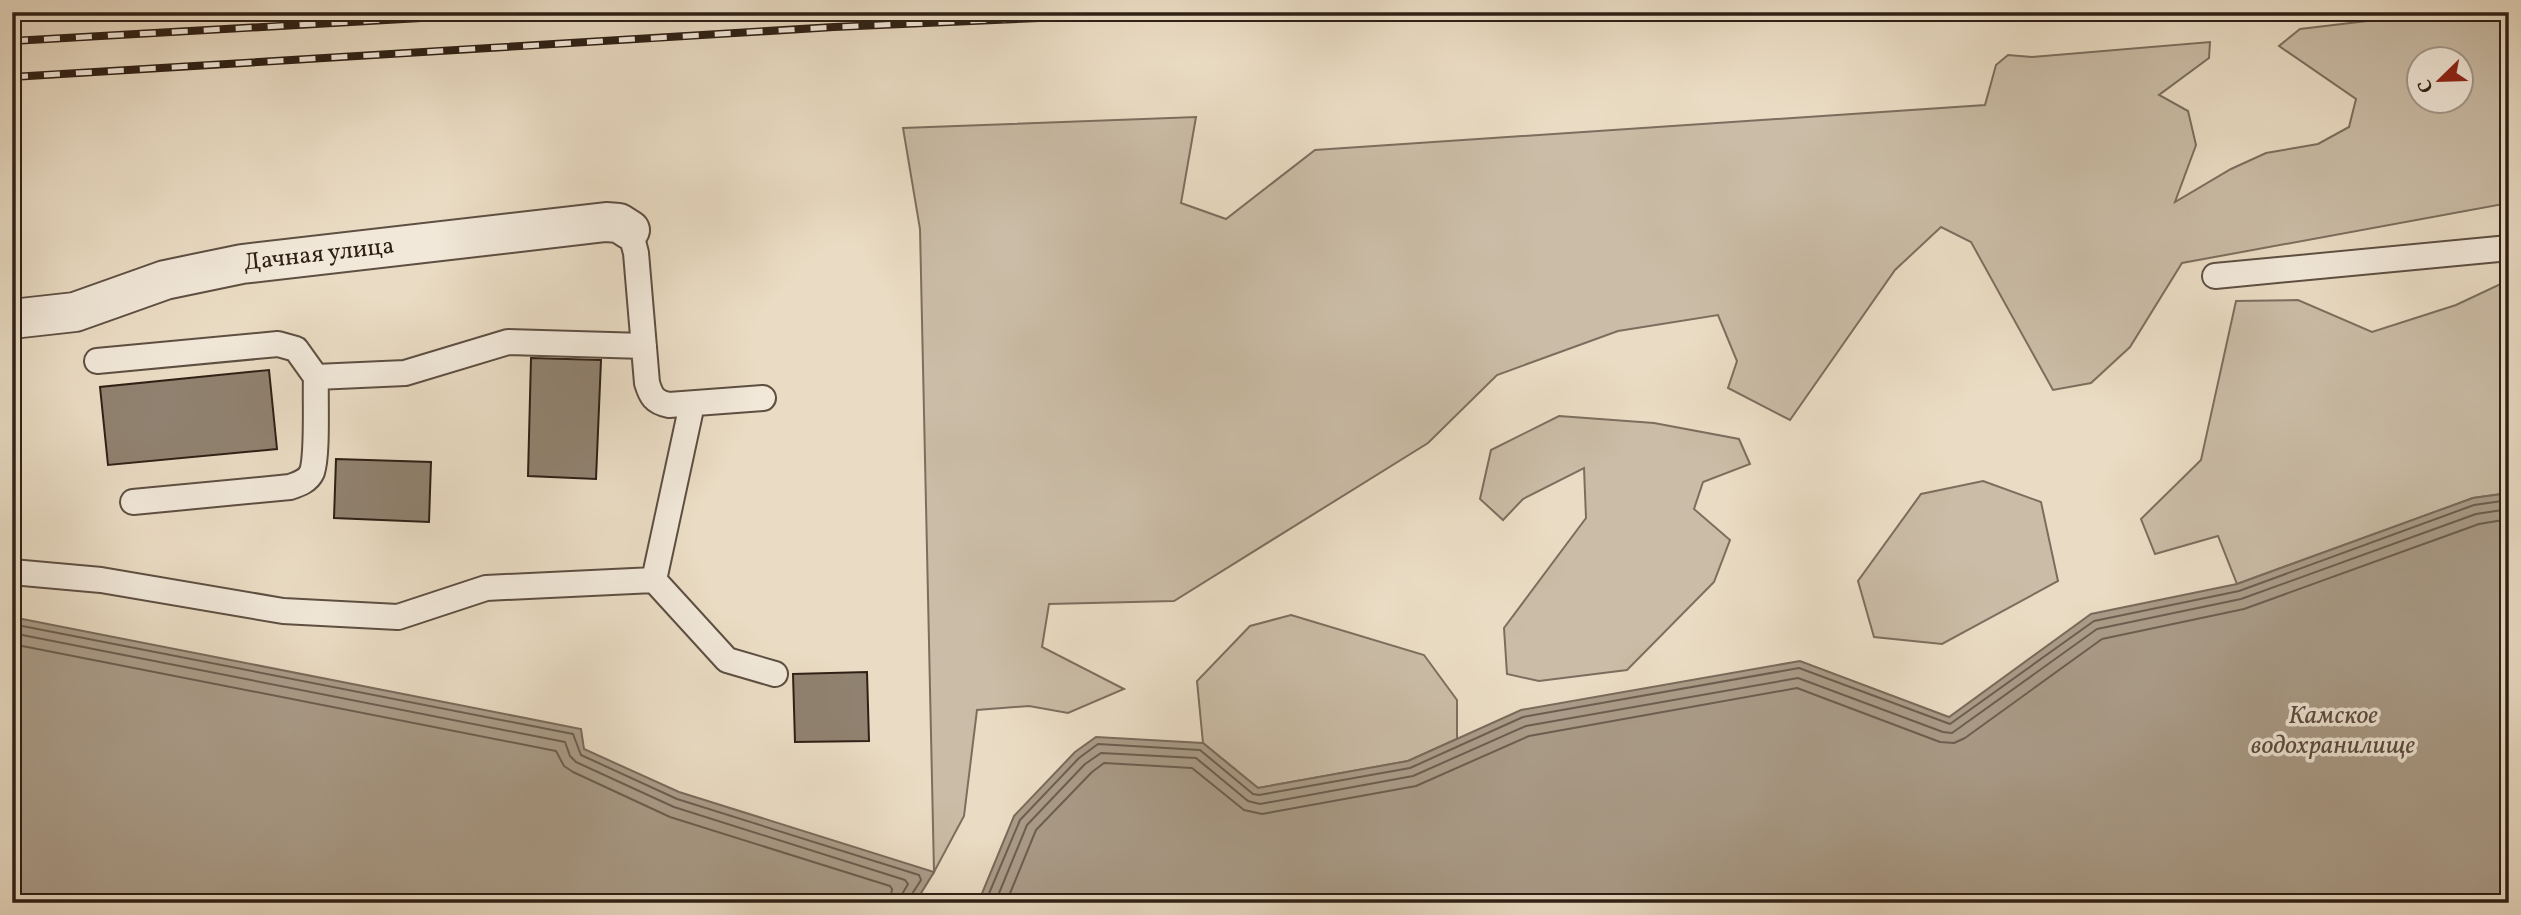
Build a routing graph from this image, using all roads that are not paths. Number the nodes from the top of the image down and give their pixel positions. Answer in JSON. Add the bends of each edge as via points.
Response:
{"nodes":[{"id":1,"x":630,"y":230,"type":"joint"},
{"id":2,"x":2509,"y":248,"type":"edge"},
{"id":3,"x":2215,"y":276,"type":"dead end"},
{"id":4,"x":12,"y":319,"type":"edge"},
{"id":5,"x":644,"y":346,"type":"junction"},
{"id":6,"x":97,"y":361,"type":"dead end"},
{"id":7,"x":316,"y":377,"type":"junction"},
{"id":8,"x":763,"y":398,"type":"dead end"},
{"id":9,"x":692,"y":404,"type":"junction"},
{"id":10,"x":133,"y":502,"type":"dead end"},
{"id":11,"x":12,"y":572,"type":"edge"},
{"id":12,"x":653,"y":580,"type":"junction"},
{"id":13,"x":775,"y":674,"type":"dead end"}],
"edges":[{"from":1,"to":4,"type":"street","name":"Дачная улица","via":[[607,222],[242,264],[165,280],[75,312]]},
{"from":1,"to":5,"type":"lane"},
{"from":2,"to":3,"type":"lane"},
{"from":5,"to":7,"type":"lane","via":[[508,342],[405,373]]},
{"from":5,"to":9,"type":"lane","via":[[651,397],[669,405]]},
{"from":6,"to":7,"type":"lane","via":[[278,344],[296,349]]},
{"from":7,"to":10,"type":"lane","via":[[313,459],[304,481],[290,487]]},
{"from":8,"to":9,"type":"lane"},
{"from":9,"to":12,"type":"lane"},
{"from":11,"to":12,"type":"lane","via":[[101,580],[283,611],[398,617],[486,588]]},
{"from":12,"to":13,"type":"lane","via":[[727,660]]}]}
